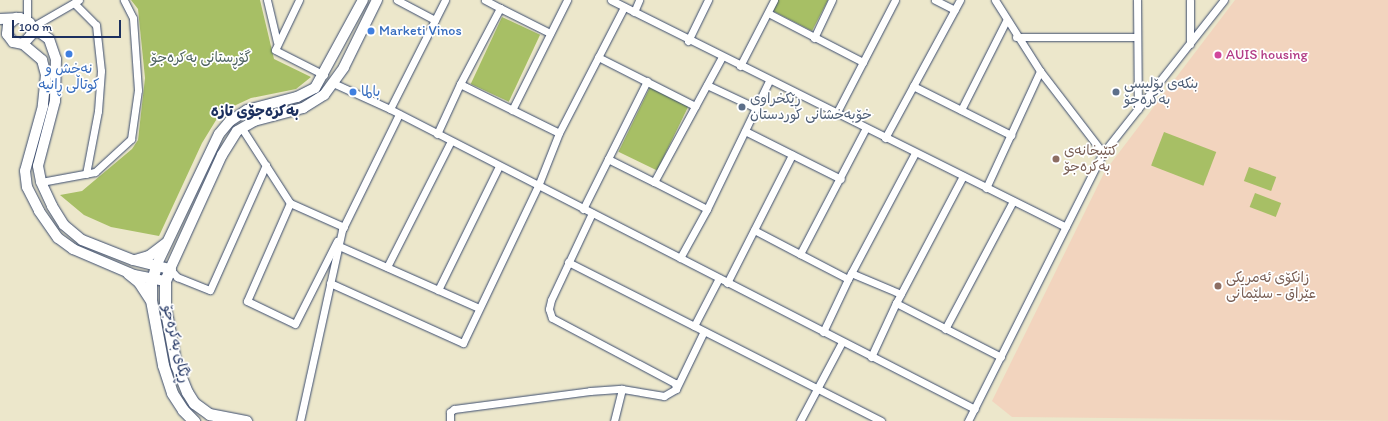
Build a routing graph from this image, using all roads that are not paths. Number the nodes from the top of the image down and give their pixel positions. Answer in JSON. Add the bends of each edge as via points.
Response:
{"nodes":[{"id":1,"x":27,"y":0,"type":"edge"},
{"id":2,"x":124,"y":0,"type":"edge"},
{"id":3,"x":267,"y":0,"type":"edge"},
{"id":4,"x":299,"y":0,"type":"edge"},
{"id":5,"x":363,"y":0,"type":"edge"},
{"id":6,"x":377,"y":0,"type":"edge"},
{"id":7,"x":397,"y":0,"type":"edge"},
{"id":8,"x":445,"y":0,"type":"edge"},
{"id":9,"x":485,"y":0,"type":"edge"},
{"id":10,"x":567,"y":0,"type":"edge"},
{"id":11,"x":611,"y":0,"type":"edge"},
{"id":12,"x":639,"y":0,"type":"edge"},
{"id":13,"x":708,"y":0,"type":"edge"},
{"id":14,"x":774,"y":0,"type":"edge"},
{"id":15,"x":832,"y":0,"type":"edge"},
{"id":16,"x":895,"y":0,"type":"edge"},
{"id":17,"x":935,"y":0,"type":"edge"},
{"id":18,"x":960,"y":0,"type":"edge"},
{"id":19,"x":995,"y":0,"type":"edge"},
{"id":20,"x":1137,"y":0,"type":"edge"},
{"id":21,"x":1190,"y":0,"type":"edge"},
{"id":22,"x":1224,"y":0,"type":"edge"},
{"id":23,"x":77,"y":2,"type":"edge"},
{"id":24,"x":624,"y":7,"type":"junction"},
{"id":25,"x":500,"y":8,"type":"junction"},
{"id":26,"x":955,"y":10,"type":"junction"},
{"id":27,"x":634,"y":12,"type":"junction"},
{"id":28,"x":768,"y":12,"type":"junction"},
{"id":29,"x":435,"y":20,"type":"junction"},
{"id":30,"x":1006,"y":21,"type":"junction"},
{"id":31,"x":29,"y":23,"type":"junction"},
{"id":32,"x":3,"y":30,"type":"edge"},
{"id":33,"x":550,"y":33,"type":"junction"},
{"id":34,"x":1016,"y":37,"type":"junction"},
{"id":35,"x":1137,"y":37,"type":"junction"},
{"id":36,"x":814,"y":38,"type":"junction"},
{"id":37,"x":688,"y":41,"type":"junction"},
{"id":38,"x":277,"y":42,"type":"junction"},
{"id":39,"x":23,"y":44,"type":"junction"},
{"id":40,"x":1190,"y":44,"type":"junction"},
{"id":41,"x":598,"y":57,"type":"junction"},
{"id":42,"x":722,"y":57,"type":"junction"},
{"id":43,"x":863,"y":62,"type":"junction"},
{"id":44,"x":740,"y":66,"type":"junction"},
{"id":45,"x":1040,"y":71,"type":"junction"},
{"id":46,"x":324,"y":75,"type":"junction"},
{"id":47,"x":646,"y":81,"type":"junction"},
{"id":48,"x":769,"y":81,"type":"junction"},
{"id":49,"x":333,"y":83,"type":"junction"},
{"id":50,"x":460,"y":84,"type":"junction"},
{"id":51,"x":707,"y":85,"type":"junction"},
{"id":52,"x":913,"y":86,"type":"junction"},
{"id":53,"x":696,"y":106,"type":"junction"},
{"id":54,"x":756,"y":108,"type":"junction"},
{"id":55,"x":390,"y":109,"type":"junction"},
{"id":56,"x":1138,"y":109,"type":"junction"},
{"id":57,"x":512,"y":110,"type":"junction"},
{"id":58,"x":961,"y":110,"type":"junction"},
{"id":59,"x":399,"y":114,"type":"junction"},
{"id":60,"x":836,"y":114,"type":"junction"},
{"id":61,"x":241,"y":127,"type":"junction"},
{"id":62,"x":866,"y":128,"type":"junction"},
{"id":63,"x":745,"y":131,"type":"junction"},
{"id":64,"x":559,"y":133,"type":"junction"},
{"id":65,"x":437,"y":134,"type":"junction"},
{"id":66,"x":1010,"y":135,"type":"junction"},
{"id":67,"x":884,"y":138,"type":"junction"},
{"id":68,"x":451,"y":141,"type":"junction"},
{"id":69,"x":915,"y":153,"type":"junction"},
{"id":70,"x":1103,"y":153,"type":"junction"},
{"id":71,"x":792,"y":155,"type":"junction"},
{"id":72,"x":608,"y":159,"type":"junction"},
{"id":73,"x":266,"y":165,"type":"junction"},
{"id":74,"x":499,"y":166,"type":"junction"},
{"id":75,"x":86,"y":174,"type":"junction"},
{"id":76,"x":963,"y":176,"type":"junction"},
{"id":77,"x":841,"y":179,"type":"junction"},
{"id":78,"x":41,"y":182,"type":"junction"},
{"id":79,"x":654,"y":182,"type":"junction"},
{"id":80,"x":538,"y":186,"type":"junction"},
{"id":81,"x":986,"y":188,"type":"junction"},
{"id":82,"x":1013,"y":201,"type":"junction"},
{"id":83,"x":290,"y":203,"type":"junction"},
{"id":84,"x":584,"y":209,"type":"junction"},
{"id":85,"x":707,"y":209,"type":"junction"},
{"id":86,"x":592,"y":213,"type":"junction"},
{"id":87,"x":1066,"y":227,"type":"junction"},
{"id":88,"x":343,"y":228,"type":"junction"},
{"id":89,"x":754,"y":230,"type":"junction"},
{"id":90,"x":170,"y":239,"type":"junction"},
{"id":91,"x":182,"y":243,"type":"junction"},
{"id":92,"x":339,"y":246,"type":"junction"},
{"id":93,"x":800,"y":254,"type":"junction"},
{"id":94,"x":680,"y":258,"type":"junction"},
{"id":95,"x":133,"y":260,"type":"junction"},
{"id":96,"x":568,"y":262,"type":"junction"},
{"id":97,"x":156,"y":266,"type":"junction"},
{"id":98,"x":387,"y":267,"type":"junction"},
{"id":99,"x":128,"y":273,"type":"junction"},
{"id":100,"x":173,"y":273,"type":"junction"},
{"id":101,"x":850,"y":276,"type":"junction"},
{"id":102,"x":719,"y":278,"type":"junction"},
{"id":103,"x":152,"y":279,"type":"junction"},
{"id":104,"x":166,"y":281,"type":"junction"},
{"id":105,"x":330,"y":283,"type":"junction"},
{"id":106,"x":727,"y":283,"type":"junction"},
{"id":107,"x":438,"y":290,"type":"junction"},
{"id":108,"x":901,"y":294,"type":"junction"},
{"id":109,"x":151,"y":300,"type":"junction"},
{"id":110,"x":896,"y":303,"type":"junction"},
{"id":111,"x":479,"y":308,"type":"junction"},
{"id":112,"x":694,"y":326,"type":"junction"},
{"id":113,"x":945,"y":329,"type":"junction"},
{"id":114,"x":704,"y":331,"type":"junction"},
{"id":115,"x":823,"y":332,"type":"junction"},
{"id":116,"x":842,"y":342,"type":"junction"},
{"id":117,"x":871,"y":356,"type":"junction"},
{"id":118,"x":1001,"y":357,"type":"junction"},
{"id":119,"x":676,"y":389,"type":"junction"},
{"id":120,"x":818,"y":389,"type":"junction"},
{"id":121,"x":622,"y":390,"type":"junction"},
{"id":122,"x":975,"y":409,"type":"junction"},
{"id":123,"x":194,"y":421,"type":"edge"},
{"id":124,"x":246,"y":421,"type":"edge"},
{"id":125,"x":300,"y":421,"type":"edge"},
{"id":126,"x":450,"y":421,"type":"edge"},
{"id":127,"x":614,"y":421,"type":"edge"},
{"id":128,"x":800,"y":421,"type":"edge"},
{"id":129,"x":881,"y":421,"type":"edge"},
{"id":130,"x":968,"y":421,"type":"edge"}],
"edges":[{"from":1,"to":31,"type":"street"},
{"from":2,"to":75,"type":"street","via":[[133,18],[138,83],[133,135],[126,146],[101,168]]},
{"from":3,"to":38,"type":"street"},
{"from":4,"to":38,"type":"street"},
{"from":5,"to":46,"type":"main road"},
{"from":6,"to":49,"type":"main road"},
{"from":7,"to":29,"type":"street"},
{"from":8,"to":29,"type":"street"},
{"from":9,"to":25,"type":"street"},
{"from":10,"to":33,"type":"street"},
{"from":11,"to":24,"type":"street"},
{"from":12,"to":27,"type":"street"},
{"from":13,"to":37,"type":"street"},
{"from":14,"to":28,"type":"street"},
{"from":15,"to":36,"type":"street"},
{"from":16,"to":43,"type":"street"},
{"from":17,"to":26,"type":"street"},
{"from":18,"to":26,"type":"street"},
{"from":19,"to":30,"type":"street"},
{"from":20,"to":35,"type":"street"},
{"from":21,"to":40,"type":"street"},
{"from":22,"to":40,"type":"street"},
{"from":23,"to":31,"type":"street"},
{"from":23,"to":75,"type":"street","via":[[96,25],[100,71],[98,111]]},
{"from":24,"to":27,"type":"street"},
{"from":24,"to":41,"type":"street"},
{"from":25,"to":33,"type":"street"},
{"from":25,"to":50,"type":"street"},
{"from":26,"to":52,"type":"street"},
{"from":27,"to":37,"type":"street"},
{"from":28,"to":36,"type":"street"},
{"from":28,"to":44,"type":"street"},
{"from":29,"to":55,"type":"street"},
{"from":30,"to":34,"type":"street"},
{"from":30,"to":58,"type":"street"},
{"from":31,"to":32,"type":"main road","via":[[16,18]]},
{"from":31,"to":39,"type":"main road","via":[[31,37]]},
{"from":31,"to":78,"type":"main road","via":[[52,44],[56,67],[54,108],[39,159]]},
{"from":32,"to":39,"type":"main road","via":[[13,42]]},
{"from":33,"to":57,"type":"street"},
{"from":34,"to":35,"type":"street"},
{"from":34,"to":45,"type":"street"},
{"from":35,"to":56,"type":"street"},
{"from":36,"to":43,"type":"street"},
{"from":37,"to":42,"type":"street"},
{"from":38,"to":46,"type":"street","via":[[275,50],[278,54]]},
{"from":39,"to":99,"type":"main road","via":[[42,60],[46,75],[43,106],[25,165],[30,195],[52,230],[65,244],[81,254]]},
{"from":40,"to":56,"type":"street"},
{"from":41,"to":47,"type":"street"},
{"from":41,"to":64,"type":"street"},
{"from":42,"to":44,"type":"street"},
{"from":42,"to":51,"type":"street"},
{"from":43,"to":60,"type":"street"},
{"from":44,"to":48,"type":"street"},
{"from":45,"to":66,"type":"street"},
{"from":45,"to":70,"type":"street"},
{"from":46,"to":90,"type":"main road","via":[[315,88],[304,94],[246,110],[224,127],[214,141]]},
{"from":47,"to":53,"type":"street"},
{"from":47,"to":72,"type":"street"},
{"from":48,"to":54,"type":"street"},
{"from":48,"to":60,"type":"street"},
{"from":49,"to":55,"type":"street"},
{"from":49,"to":61,"type":"main road","via":[[324,96],[303,108]]},
{"from":50,"to":57,"type":"street"},
{"from":50,"to":65,"type":"street"},
{"from":51,"to":53,"type":"street"},
{"from":51,"to":54,"type":"street"},
{"from":52,"to":58,"type":"street"},
{"from":52,"to":67,"type":"street"},
{"from":53,"to":79,"type":"street"},
{"from":54,"to":63,"type":"street"},
{"from":55,"to":59,"type":"street"},
{"from":56,"to":70,"type":"street"},
{"from":57,"to":64,"type":"street"},
{"from":58,"to":66,"type":"street"},
{"from":59,"to":65,"type":"street"},
{"from":59,"to":88,"type":"street"},
{"from":60,"to":62,"type":"street"},
{"from":61,"to":73,"type":"street"},
{"from":61,"to":91,"type":"main road","via":[[222,155]]},
{"from":62,"to":67,"type":"street"},
{"from":62,"to":77,"type":"street"},
{"from":63,"to":71,"type":"street"},
{"from":63,"to":85,"type":"street"},
{"from":64,"to":80,"type":"street"},
{"from":65,"to":68,"type":"street"},
{"from":66,"to":81,"type":"street"},
{"from":67,"to":69,"type":"street"},
{"from":68,"to":74,"type":"street"},
{"from":68,"to":98,"type":"street"},
{"from":69,"to":76,"type":"street"},
{"from":69,"to":101,"type":"street"},
{"from":70,"to":87,"type":"street"},
{"from":71,"to":77,"type":"street"},
{"from":71,"to":89,"type":"street"},
{"from":72,"to":79,"type":"street"},
{"from":72,"to":84,"type":"street"},
{"from":73,"to":83,"type":"street"},
{"from":73,"to":100,"type":"street","via":[[210,290]]},
{"from":74,"to":80,"type":"street"},
{"from":74,"to":107,"type":"street"},
{"from":75,"to":78,"type":"street"},
{"from":76,"to":81,"type":"street"},
{"from":76,"to":108,"type":"street"},
{"from":77,"to":93,"type":"street"},
{"from":78,"to":95,"type":"main road","via":[[52,206],[70,231],[90,244]]},
{"from":79,"to":85,"type":"street"},
{"from":80,"to":84,"type":"street"},
{"from":80,"to":111,"type":"street"},
{"from":81,"to":82,"type":"street"},
{"from":82,"to":87,"type":"street"},
{"from":82,"to":113,"type":"street"},
{"from":83,"to":88,"type":"street"},
{"from":83,"to":88,"type":"street","via":[[247,301],[295,324]]},
{"from":84,"to":86,"type":"street"},
{"from":85,"to":94,"type":"street"},
{"from":86,"to":94,"type":"street"},
{"from":86,"to":96,"type":"street"},
{"from":87,"to":118,"type":"street"},
{"from":88,"to":92,"type":"street"},
{"from":89,"to":93,"type":"street"},
{"from":89,"to":106,"type":"street"},
{"from":90,"to":91,"type":"main road"},
{"from":90,"to":95,"type":"main road","via":[[154,253]]},
{"from":90,"to":97,"type":"main road"},
{"from":91,"to":100,"type":"main road"},
{"from":92,"to":98,"type":"street"},
{"from":92,"to":105,"type":"street"},
{"from":93,"to":101,"type":"street"},
{"from":94,"to":102,"type":"street"},
{"from":95,"to":97,"type":"main road"},
{"from":96,"to":112,"type":"street"},
{"from":96,"to":119,"type":"street","via":[[551,300],[549,309],[552,318],[675,383]]},
{"from":97,"to":100,"type":"main road"},
{"from":97,"to":103,"type":"main road","name":"ڕێگای بەکرەجۆ"},
{"from":98,"to":107,"type":"street"},
{"from":99,"to":103,"type":"main road"},
{"from":99,"to":109,"type":"main road","via":[[139,282]]},
{"from":100,"to":104,"type":"main road","name":"ڕێگای بەکرەجۆ"},
{"from":101,"to":108,"type":"street"},
{"from":101,"to":115,"type":"street"},
{"from":102,"to":106,"type":"street"},
{"from":102,"to":112,"type":"street"},
{"from":103,"to":104,"type":"main road"},
{"from":103,"to":109,"type":"main road","name":"ڕێگای بەکرەجۆ"},
{"from":104,"to":124,"type":"main road","name":"ڕێگای بەکرەجۆ","via":[[164,296],[172,346],[178,373],[187,392],[194,403],[209,414]]},
{"from":105,"to":111,"type":"street","via":[[463,343]]},
{"from":105,"to":125,"type":"street"},
{"from":106,"to":115,"type":"street"},
{"from":107,"to":111,"type":"street"},
{"from":108,"to":110,"type":"street"},
{"from":109,"to":123,"type":"main road","name":"ڕێگای بەکرەجۆ","via":[[169,383],[183,410]]},
{"from":110,"to":113,"type":"street"},
{"from":110,"to":117,"type":"street"},
{"from":112,"to":114,"type":"street"},
{"from":113,"to":118,"type":"street"},
{"from":114,"to":119,"type":"street"},
{"from":114,"to":120,"type":"street"},
{"from":115,"to":116,"type":"street"},
{"from":116,"to":117,"type":"street"},
{"from":116,"to":120,"type":"street"},
{"from":117,"to":122,"type":"street"},
{"from":118,"to":122,"type":"street"},
{"from":119,"to":121,"type":"street","via":[[664,396]]},
{"from":120,"to":128,"type":"street"},
{"from":120,"to":129,"type":"street"},
{"from":121,"to":126,"type":"street","via":[[590,391],[454,410],[450,412]]},
{"from":121,"to":127,"type":"street"},
{"from":122,"to":130,"type":"street"}]}
